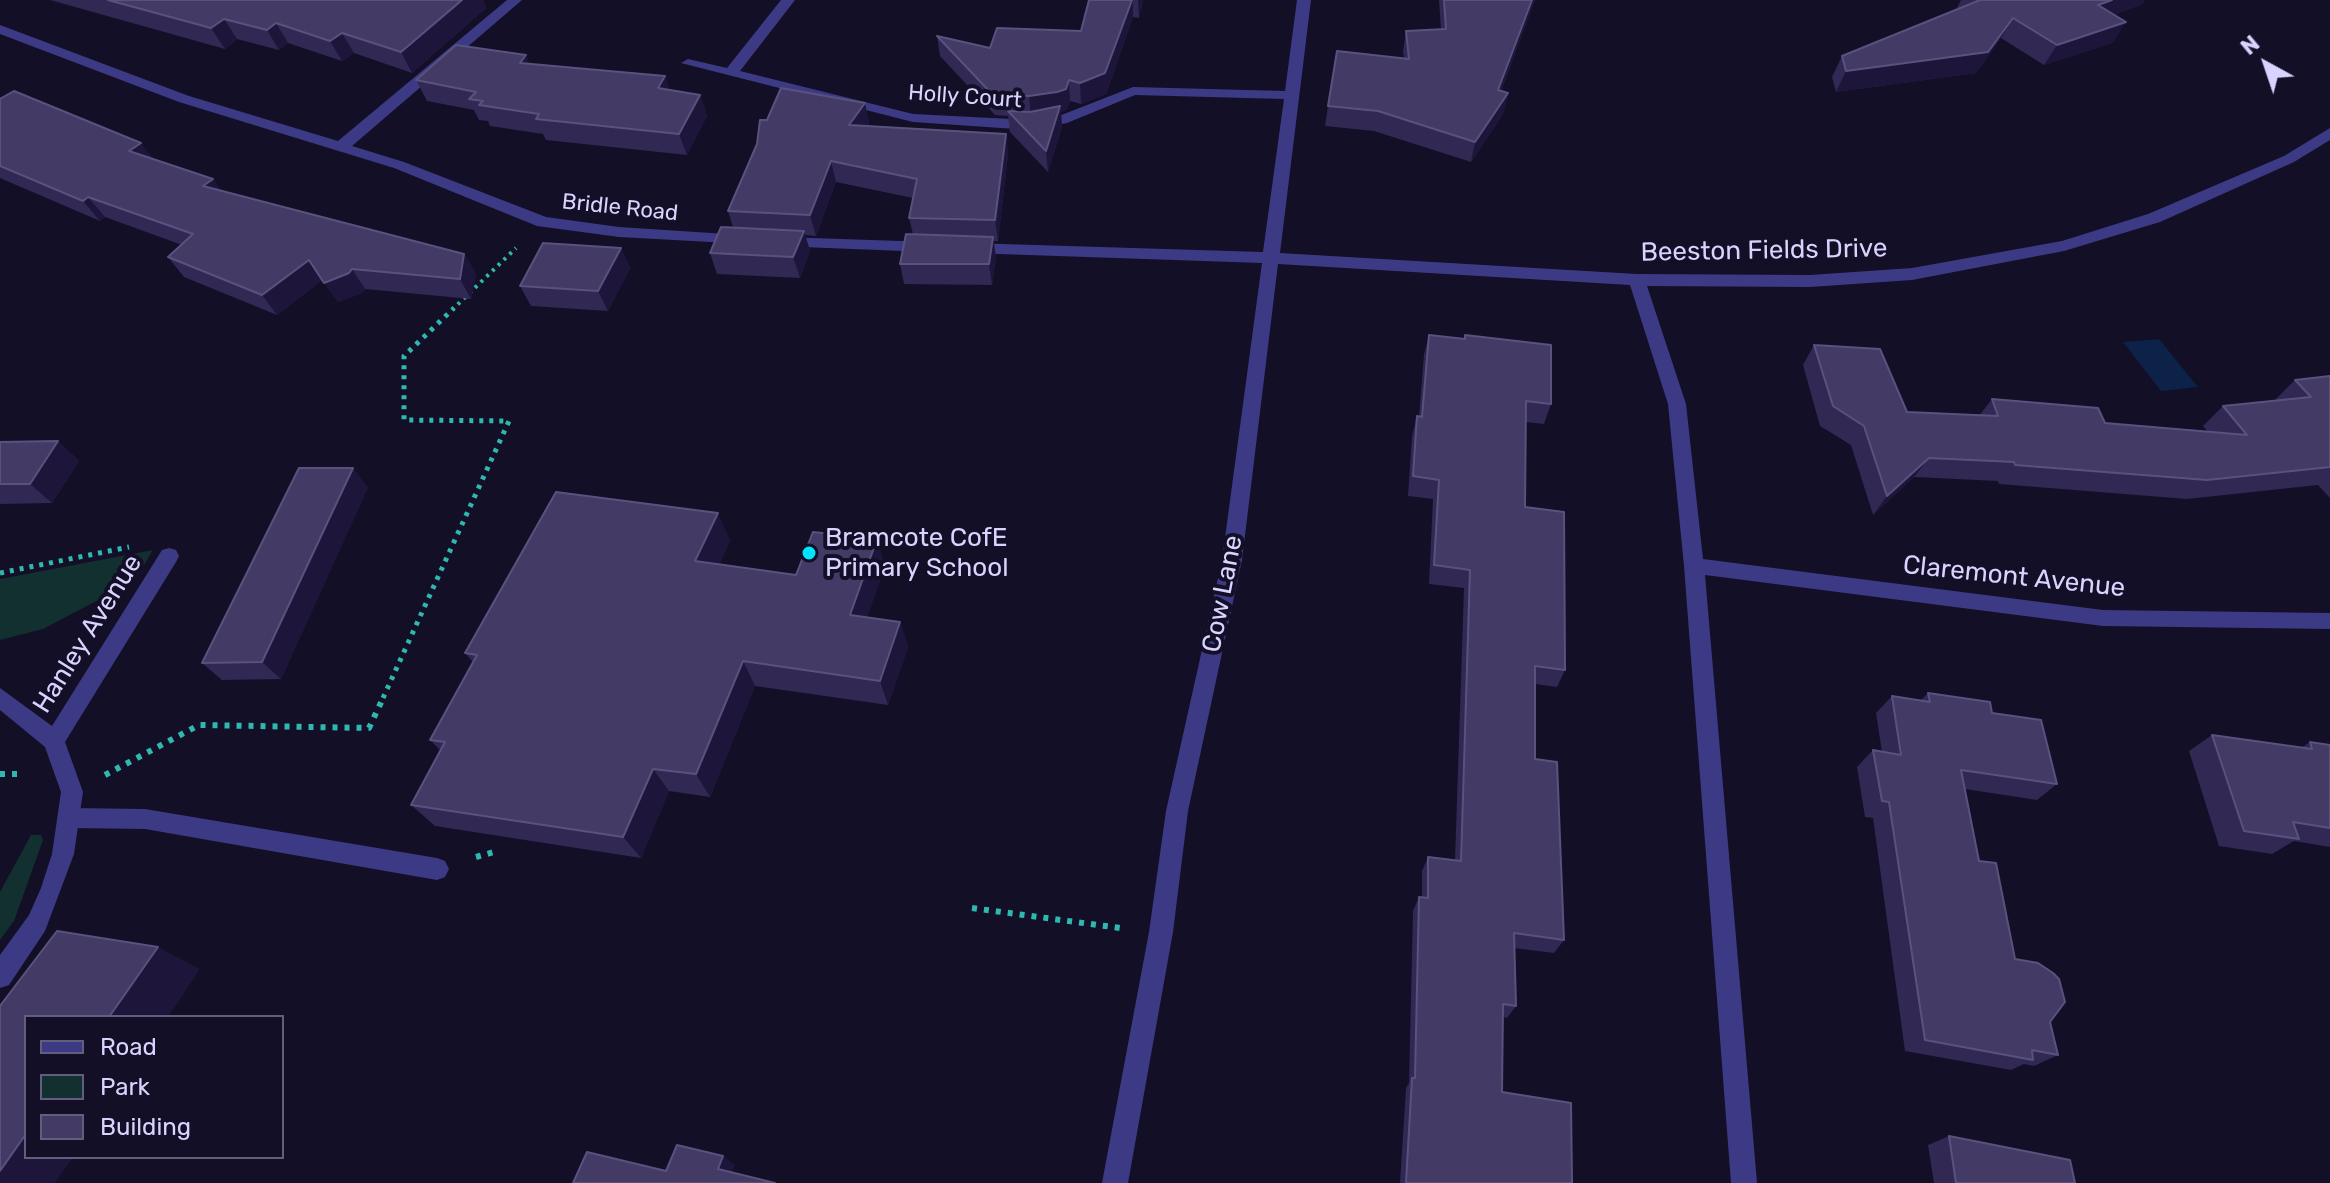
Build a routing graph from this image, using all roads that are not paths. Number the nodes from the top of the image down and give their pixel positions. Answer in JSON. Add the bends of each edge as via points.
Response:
{"nodes":[{"id":1,"x":515,"y":0,"type":"edge"},
{"id":2,"x":788,"y":0,"type":"edge"},
{"id":3,"x":1304,"y":0,"type":"edge"},
{"id":4,"x":0,"y":29,"type":"edge"},
{"id":5,"x":688,"y":63,"type":"dead end"},
{"id":6,"x":731,"y":73,"type":"junction"},
{"id":7,"x":1291,"y":95,"type":"junction"},
{"id":8,"x":2330,"y":133,"type":"edge"},
{"id":9,"x":342,"y":146,"type":"junction"},
{"id":10,"x":1270,"y":258,"type":"junction"},
{"id":11,"x":1637,"y":280,"type":"junction"},
{"id":12,"x":169,"y":556,"type":"dead end"},
{"id":13,"x":1694,"y":566,"type":"junction"},
{"id":14,"x":2330,"y":621,"type":"edge"},
{"id":15,"x":0,"y":697,"type":"edge"},
{"id":16,"x":54,"y":741,"type":"junction"},
{"id":17,"x":70,"y":818,"type":"junction"},
{"id":18,"x":437,"y":869,"type":"dead end"},
{"id":19,"x":0,"y":976,"type":"edge"},
{"id":20,"x":1115,"y":1183,"type":"edge"},
{"id":21,"x":1744,"y":1183,"type":"edge"}],
"edges":[{"from":1,"to":9,"type":"street"},
{"from":2,"to":6,"type":"street"},
{"from":3,"to":7,"type":"street","name":"Cow Lane"},
{"from":4,"to":9,"type":"street","name":"Bridle Road","via":[[184,99]]},
{"from":5,"to":6,"type":"street","name":"Holly Court"},
{"from":6,"to":7,"type":"street","name":"Holly Court","via":[[913,118],[1031,125],[1062,120],[1133,91]]},
{"from":7,"to":10,"type":"street","name":"Cow Lane"},
{"from":8,"to":11,"type":"street","name":"Beeston Fields Drive","via":[[2242,181],[2154,218],[2064,246],[1912,274],[1810,281]]},
{"from":9,"to":10,"type":"street","name":"Bridle Road","via":[[543,222],[619,232],[765,242]]},
{"from":10,"to":11,"type":"street","name":"Beeston Fields Drive"},
{"from":10,"to":20,"type":"street","name":"Cow Lane","via":[[1232,560],[1177,811],[1161,932]]},
{"from":11,"to":13,"type":"street","via":[[1677,404]]},
{"from":12,"to":16,"type":"street","name":"Hanley Avenue"},
{"from":13,"to":14,"type":"street","name":"Claremont Avenue","via":[[2103,618]]},
{"from":13,"to":21,"type":"street"},
{"from":15,"to":16,"type":"street","name":"Hanley Avenue"},
{"from":16,"to":17,"type":"street","name":"Hanley Avenue","via":[[72,792]]},
{"from":17,"to":18,"type":"street","via":[[145,819]]},
{"from":17,"to":19,"type":"street","name":"Hanley Avenue","via":[[63,854],[37,923]]}]}
